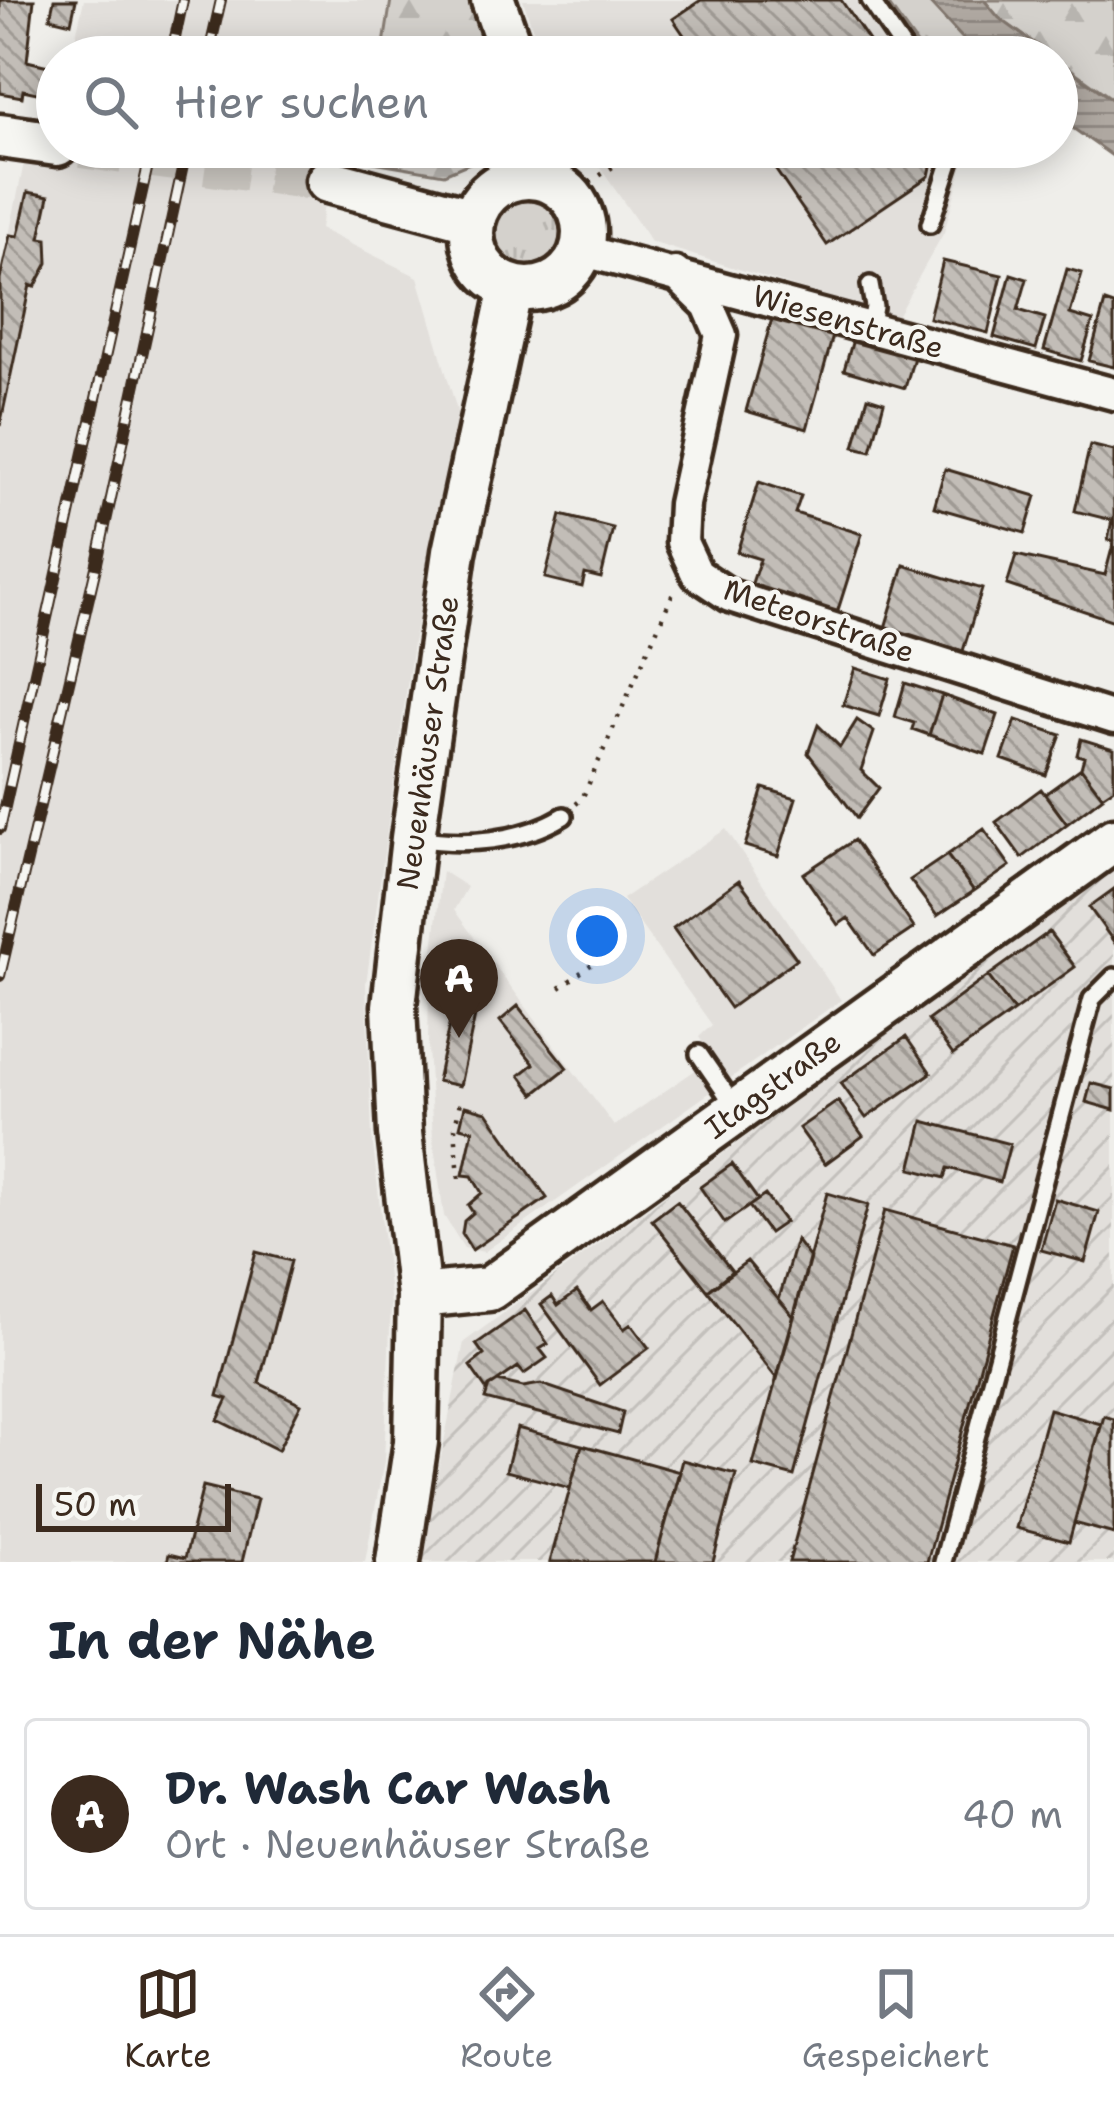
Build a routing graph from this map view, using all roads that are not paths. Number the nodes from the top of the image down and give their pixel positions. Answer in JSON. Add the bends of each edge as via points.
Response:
{"nodes":[{"id":1,"x":493,"y":0,"type":"edge"},
{"id":2,"x":870,"y":0,"type":"edge"},
{"id":3,"x":506,"y":36,"type":"edge"},
{"id":4,"x":895,"y":36,"type":"edge"},
{"id":5,"x":0,"y":136,"type":"edge"},
{"id":6,"x":36,"y":141,"type":"edge"},
{"id":7,"x":524,"y":168,"type":"edge"},
{"id":8,"x":538,"y":168,"type":"edge"},
{"id":9,"x":948,"y":168,"type":"edge"},
{"id":10,"x":328,"y":181,"type":"tunnel mouth"},
{"id":11,"x":473,"y":220,"type":"junction"},
{"id":12,"x":929,"y":224,"type":"dead end"},
{"id":13,"x":581,"y":250,"type":"junction"},
{"id":14,"x":675,"y":273,"type":"junction"},
{"id":15,"x":870,"y":285,"type":"dead end"},
{"id":16,"x":511,"y":286,"type":"junction"},
{"id":17,"x":870,"y":329,"type":"junction"},
{"id":18,"x":1114,"y":394,"type":"edge"},
{"id":19,"x":1114,"y":718,"type":"edge"},
{"id":20,"x":564,"y":816,"type":"road end"},
{"id":21,"x":413,"y":838,"type":"junction"},
{"id":22,"x":1114,"y":840,"type":"edge"},
{"id":23,"x":1114,"y":977,"type":"edge"},
{"id":24,"x":699,"y":1054,"type":"dead end"},
{"id":25,"x":738,"y":1110,"type":"junction"},
{"id":26,"x":419,"y":1296,"type":"junction"},
{"id":27,"x":398,"y":1562,"type":"edge"},
{"id":28,"x":944,"y":1562,"type":"edge"}],
"edges":[{"from":1,"to":3,"type":"street"},
{"from":2,"to":4,"type":"lane"},
{"from":5,"to":6,"type":"street"},
{"from":7,"to":11,"type":"street","via":[[481,202]]},
{"from":8,"to":13,"type":"street","via":[[574,202]]},
{"from":9,"to":12,"type":"lane"},
{"from":10,"to":11,"type":"street"},
{"from":11,"to":16,"type":"street","via":[[475,253]]},
{"from":13,"to":14,"type":"street","name":"Wiesenstraße"},
{"from":13,"to":16,"type":"street","via":[[561,278]]},
{"from":14,"to":17,"type":"street","name":"Wiesenstraße"},
{"from":14,"to":19,"type":"street","name":"Meteorstraße","via":[[708,305],[721,334],[684,504],[682,542],[698,574],[730,596]]},
{"from":15,"to":17,"type":"lane"},
{"from":16,"to":21,"type":"street","name":"Neuenhäuser Straße","via":[[454,552]]},
{"from":17,"to":18,"type":"street","name":"Wiesenstraße"},
{"from":20,"to":21,"type":"lane","via":[[540,830],[455,845]]},
{"from":21,"to":26,"type":"street","name":"Neuenhäuser Straße","via":[[394,1006]]},
{"from":22,"to":25,"type":"street","name":"Itagstraße"},
{"from":23,"to":28,"type":"lane","via":[[1092,999]]},
{"from":24,"to":25,"type":"lane"},
{"from":25,"to":26,"type":"street","name":"Itagstraße","via":[[489,1289]]},
{"from":26,"to":27,"type":"street","name":"Neuenhäuser Straße","via":[[416,1442]]}]}
